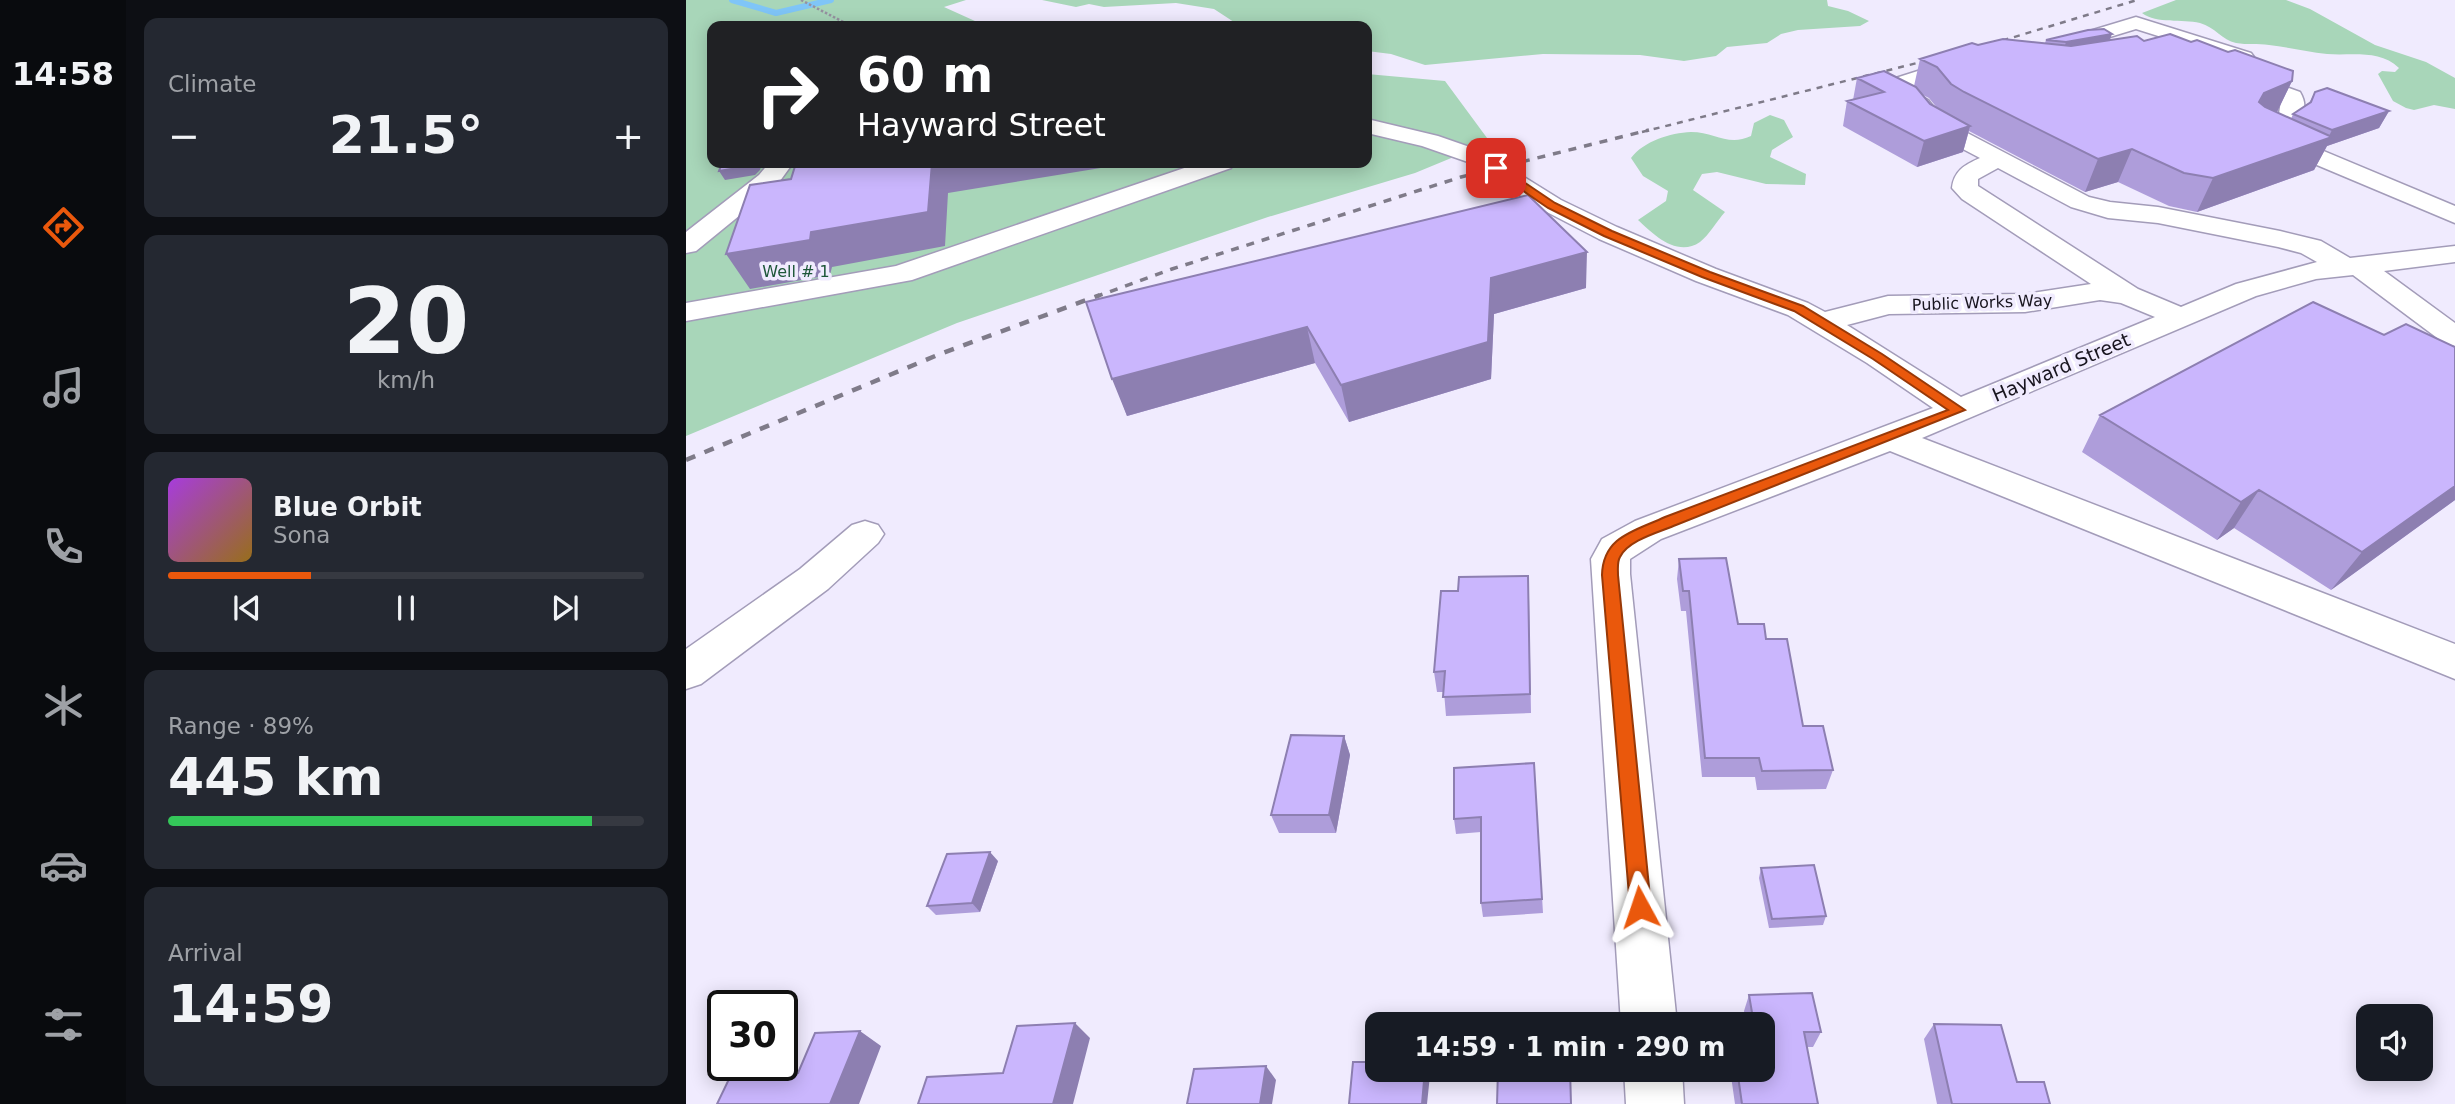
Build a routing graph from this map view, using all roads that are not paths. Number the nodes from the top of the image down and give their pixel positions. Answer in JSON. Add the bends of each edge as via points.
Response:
{"nodes":[{"id":1,"x":2090,"y":37,"type":"edge"},
{"id":2,"x":2183,"y":38,"type":"junction"},
{"id":3,"x":1987,"y":60,"type":"edge"},
{"id":4,"x":2262,"y":63,"type":"edge"},
{"id":5,"x":2281,"y":71,"type":"edge"},
{"id":6,"x":2292,"y":97,"type":"junction"},
{"id":7,"x":1372,"y":127,"type":"edge"},
{"id":8,"x":1999,"y":159,"type":"junction"},
{"id":9,"x":778,"y":168,"type":"edge"},
{"id":10,"x":1208,"y":168,"type":"edge"},
{"id":11,"x":2455,"y":215,"type":"edge"},
{"id":12,"x":686,"y":245,"type":"edge"},
{"id":13,"x":2455,"y":254,"type":"edge"},
{"id":14,"x":2352,"y":266,"type":"junction"},
{"id":15,"x":2128,"y":295,"type":"junction"},
{"id":16,"x":686,"y":312,"type":"edge"},
{"id":17,"x":2180,"y":317,"type":"junction"},
{"id":18,"x":1822,"y":322,"type":"junction"},
{"id":19,"x":2455,"y":337,"type":"edge"},
{"id":20,"x":1958,"y":410,"type":"junction"},
{"id":21,"x":1891,"y":438,"type":"junction"},
{"id":22,"x":865,"y":534,"type":"dead end"},
{"id":23,"x":2455,"y":662,"type":"edge"},
{"id":24,"x":686,"y":672,"type":"edge"},
{"id":25,"x":1648,"y":1012,"type":"edge"},
{"id":26,"x":1654,"y":1082,"type":"edge"},
{"id":27,"x":1656,"y":1104,"type":"edge"}],
"edges":[{"from":1,"to":2,"type":"street","via":[[2136,23]]},
{"from":2,"to":4,"type":"street"},
{"from":2,"to":6,"type":"street","via":[[2154,53],[2202,62]]},
{"from":3,"to":8,"type":"street","via":[[1972,60],[1888,88],[1920,105],[1946,131]]},
{"from":5,"to":6,"type":"street","via":[[2292,87]]},
{"from":6,"to":11,"type":"street","via":[[2290,118],[2258,132]]},
{"from":7,"to":18,"type":"street","via":[[1476,157],[1552,205],[1608,233],[1774,298]]},
{"from":8,"to":14,"type":"street","via":[[2091,206],[2280,239]]},
{"from":8,"to":15,"type":"street","via":[[1975,169],[1966,177],[1965,188]]},
{"from":9,"to":12,"type":"street"},
{"from":10,"to":16,"type":"street","via":[[902,274]]},
{"from":13,"to":14,"type":"street","name":"Hayward Street"},
{"from":14,"to":17,"type":"street","name":"Hayward Street","via":[[2273,281]]},
{"from":14,"to":19,"type":"street"},
{"from":15,"to":17,"type":"street","name":"Public Works Way"},
{"from":15,"to":18,"type":"street","name":"Public Works Way","via":[[2100,291],[2025,303],[1888,305]]},
{"from":17,"to":20,"type":"street","name":"Hayward Street"},
{"from":18,"to":20,"type":"street"},
{"from":20,"to":21,"type":"street","name":"Hayward Street"},
{"from":21,"to":23,"type":"street"},
{"from":21,"to":25,"type":"street","name":"Hayward Street","via":[[1648,530],[1626,541],[1610,559]]},
{"from":22,"to":24,"type":"street","via":[[814,579]]},
{"from":26,"to":27,"type":"street"}]}
